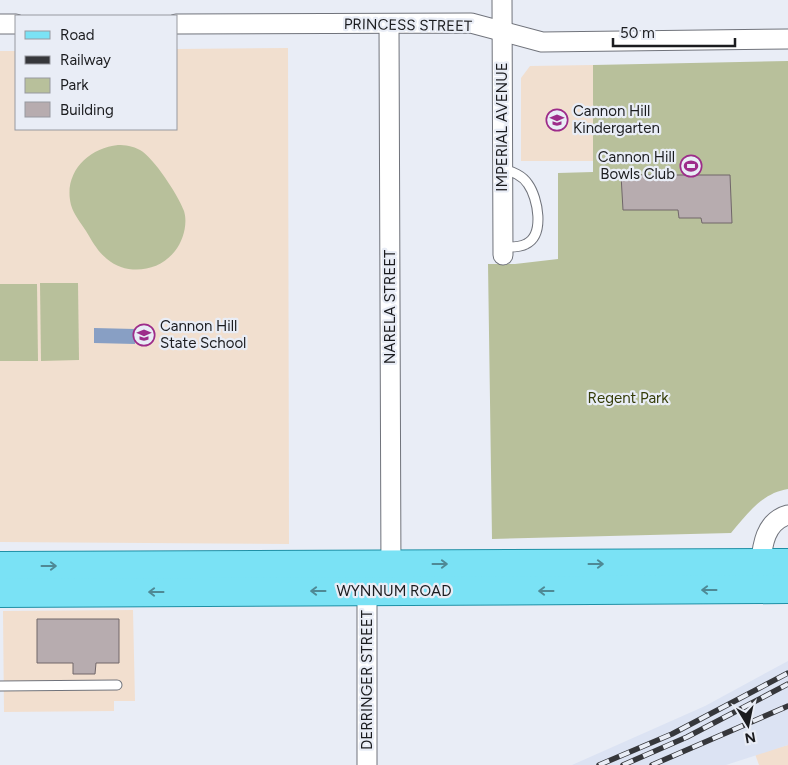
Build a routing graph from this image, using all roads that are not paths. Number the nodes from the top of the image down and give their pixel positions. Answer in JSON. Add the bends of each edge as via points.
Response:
{"nodes":[{"id":1,"x":502,"y":0,"type":"edge"},
{"id":2,"x":0,"y":24,"type":"edge"},
{"id":3,"x":15,"y":24,"type":"edge"},
{"id":4,"x":178,"y":24,"type":"edge"},
{"id":5,"x":389,"y":24,"type":"junction"},
{"id":6,"x":502,"y":31,"type":"junction"},
{"id":7,"x":788,"y":39,"type":"edge"},
{"id":8,"x":502,"y":169,"type":"junction"},
{"id":9,"x":503,"y":251,"type":"joint"},
{"id":10,"x":788,"y":515,"type":"edge"},
{"id":11,"x":761,"y":563,"type":"junction"},
{"id":12,"x":788,"y":563,"type":"edge"},
{"id":13,"x":0,"y":566,"type":"edge"},
{"id":14,"x":379,"y":578,"type":"junction"},
{"id":15,"x":757,"y":589,"type":"junction"},
{"id":16,"x":788,"y":589,"type":"edge"},
{"id":17,"x":0,"y":593,"type":"edge"},
{"id":18,"x":117,"y":685,"type":"dead end"},
{"id":19,"x":0,"y":686,"type":"edge"},
{"id":20,"x":367,"y":765,"type":"edge"}],
"edges":[{"from":1,"to":6,"type":"street","name":"IMPERIAL AVENUE"},
{"from":2,"to":3,"type":"street"},
{"from":4,"to":5,"type":"street","name":"PRINCESS STREET"},
{"from":5,"to":6,"type":"street","name":"PRINCESS STREET","via":[[471,23]]},
{"from":5,"to":14,"type":"street","name":"NARELA STREET"},
{"from":6,"to":7,"type":"street","name":"PRINCESS STREET","via":[[542,42]]},
{"from":6,"to":8,"type":"street","name":"IMPERIAL AVENUE"},
{"from":8,"to":9,"type":"street","name":"IMPERIAL AVENUE"},
{"from":8,"to":9,"type":"lane","via":[[517,173],[528,184],[533,192],[538,218],[532,240]]},
{"from":10,"to":11,"type":"street","via":[[768,530]]},
{"from":11,"to":12,"type":"main road","name":"WYNNUM ROAD"},
{"from":14,"to":11,"type":"main road","name":"WYNNUM ROAD","one_way":true},
{"from":11,"to":15,"type":"street"},
{"from":13,"to":14,"type":"main road","name":"WYNNUM ROAD","one_way":true},
{"from":15,"to":14,"type":"main road","name":"WYNNUM ROAD","one_way":true},
{"from":14,"to":17,"type":"main road","name":"WYNNUM ROAD","one_way":true},
{"from":14,"to":20,"type":"street","name":"DERRINGER STREET"},
{"from":15,"to":16,"type":"main road","name":"WYNNUM ROAD"},
{"from":18,"to":19,"type":"lane"}]}
